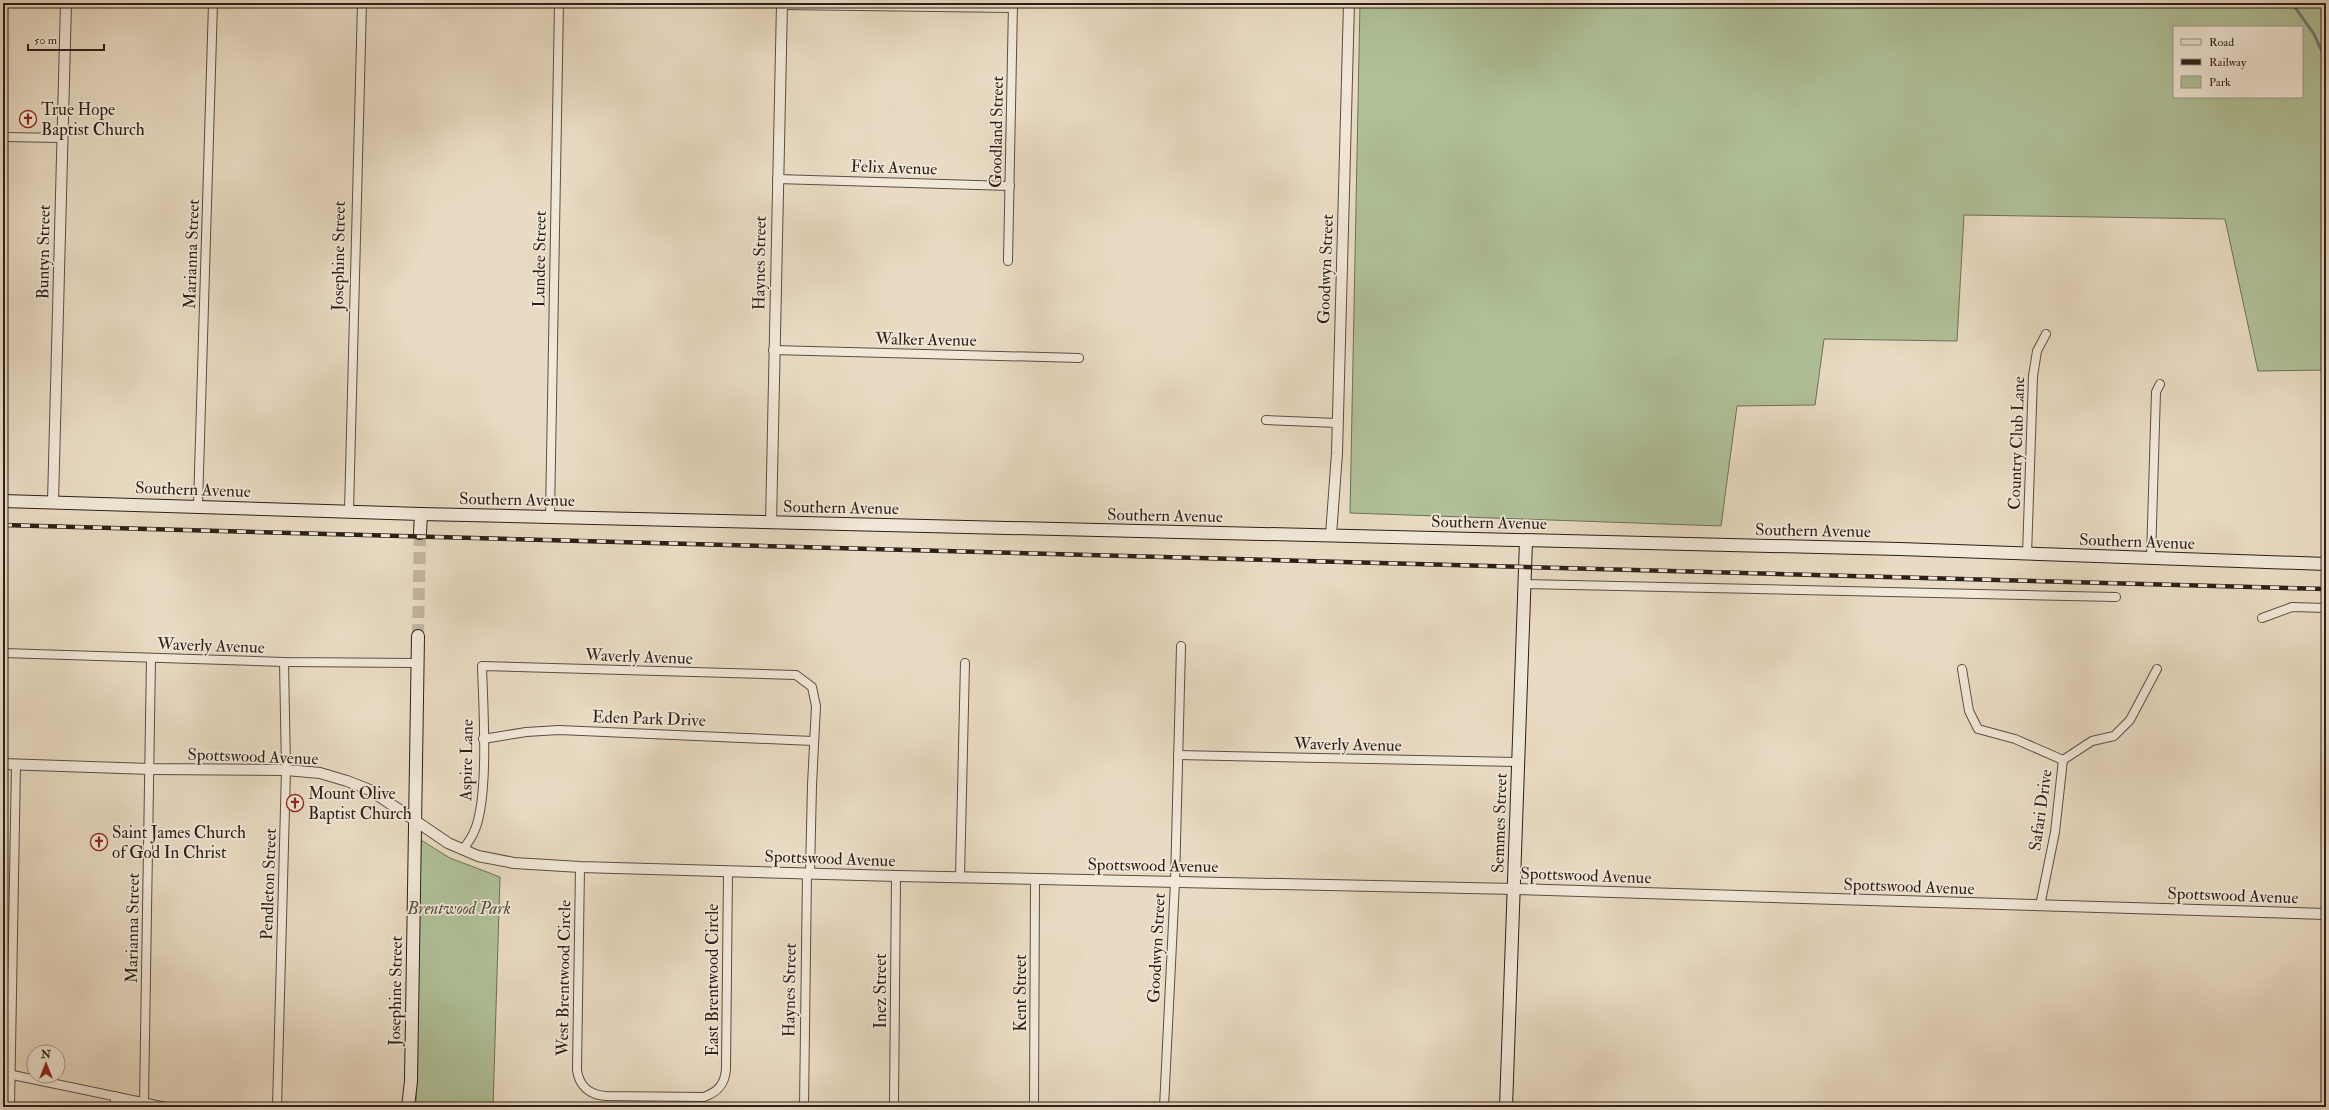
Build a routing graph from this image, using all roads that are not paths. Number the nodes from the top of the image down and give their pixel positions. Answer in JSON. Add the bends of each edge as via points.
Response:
{"nodes":[{"id":1,"x":66,"y":3,"type":"edge"},
{"id":2,"x":214,"y":3,"type":"edge"},
{"id":3,"x":362,"y":3,"type":"edge"},
{"id":4,"x":559,"y":3,"type":"edge"},
{"id":5,"x":1349,"y":3,"type":"edge"},
{"id":6,"x":782,"y":4,"type":"edge"},
{"id":7,"x":1013,"y":6,"type":"edge"},
{"id":8,"x":3,"y":137,"type":"edge"},
{"id":9,"x":62,"y":138,"type":"junction"},
{"id":10,"x":777,"y":179,"type":"junction"},
{"id":11,"x":1010,"y":186,"type":"junction"},
{"id":12,"x":1008,"y":261,"type":"dead end"},
{"id":13,"x":2046,"y":334,"type":"dead end"},
{"id":14,"x":773,"y":350,"type":"junction"},
{"id":15,"x":1079,"y":358,"type":"dead end"},
{"id":16,"x":2160,"y":384,"type":"dead end"},
{"id":17,"x":1266,"y":420,"type":"dead end"},
{"id":18,"x":1337,"y":423,"type":"junction"},
{"id":19,"x":3,"y":501,"type":"edge"},
{"id":20,"x":53,"y":502,"type":"junction"},
{"id":21,"x":198,"y":506,"type":"junction"},
{"id":22,"x":349,"y":511,"type":"junction"},
{"id":23,"x":421,"y":514,"type":"junction"},
{"id":24,"x":550,"y":516,"type":"junction"},
{"id":25,"x":771,"y":523,"type":"junction"},
{"id":26,"x":420,"y":533,"type":"tunnel mouth"},
{"id":27,"x":1332,"y":535,"type":"junction"},
{"id":28,"x":1526,"y":541,"type":"junction"},
{"id":29,"x":2027,"y":555,"type":"junction"},
{"id":30,"x":2151,"y":558,"type":"junction"},
{"id":31,"x":2326,"y":564,"type":"edge"},
{"id":32,"x":1525,"y":584,"type":"junction"},
{"id":33,"x":2116,"y":597,"type":"dead end"},
{"id":34,"x":2326,"y":608,"type":"edge"},
{"id":35,"x":2262,"y":618,"type":"dead end"},
{"id":36,"x":418,"y":636,"type":"tunnel mouth"},
{"id":37,"x":1181,"y":646,"type":"dead end"},
{"id":38,"x":3,"y":653,"type":"edge"},
{"id":39,"x":151,"y":658,"type":"junction"},
{"id":40,"x":284,"y":662,"type":"junction"},
{"id":41,"x":417,"y":663,"type":"junction"},
{"id":42,"x":964,"y":663,"type":"dead end"},
{"id":43,"x":482,"y":666,"type":"joint"},
{"id":44,"x":1962,"y":669,"type":"dead end"},
{"id":45,"x":2157,"y":669,"type":"dead end"},
{"id":46,"x":796,"y":675,"type":"joint"},
{"id":47,"x":483,"y":739,"type":"junction"},
{"id":48,"x":813,"y":741,"type":"junction"},
{"id":49,"x":1178,"y":755,"type":"junction"},
{"id":50,"x":2063,"y":760,"type":"junction"},
{"id":51,"x":1517,"y":762,"type":"junction"},
{"id":52,"x":3,"y":764,"type":"edge"},
{"id":53,"x":16,"y":764,"type":"junction"},
{"id":54,"x":150,"y":769,"type":"junction"},
{"id":55,"x":286,"y":770,"type":"junction"},
{"id":56,"x":414,"y":820,"type":"junction"},
{"id":57,"x":462,"y":850,"type":"junction"},
{"id":58,"x":580,"y":867,"type":"junction"},
{"id":59,"x":728,"y":871,"type":"junction"},
{"id":60,"x":809,"y":873,"type":"junction"},
{"id":61,"x":896,"y":876,"type":"junction"},
{"id":62,"x":960,"y":877,"type":"junction"},
{"id":63,"x":1035,"y":879,"type":"junction"},
{"id":64,"x":1174,"y":882,"type":"junction"},
{"id":65,"x":1514,"y":889,"type":"junction"},
{"id":66,"x":2040,"y":906,"type":"junction"},
{"id":67,"x":2326,"y":914,"type":"edge"},
{"id":68,"x":7,"y":1074,"type":"edge"},
{"id":69,"x":719,"y":1088,"type":"joint"},
{"id":70,"x":115,"y":1096,"type":"junction"},
{"id":71,"x":144,"y":1102,"type":"junction"},
{"id":72,"x":10,"y":1107,"type":"edge"},
{"id":73,"x":115,"y":1107,"type":"edge"},
{"id":74,"x":166,"y":1107,"type":"edge"},
{"id":75,"x":277,"y":1107,"type":"edge"},
{"id":76,"x":408,"y":1107,"type":"edge"},
{"id":77,"x":804,"y":1107,"type":"edge"},
{"id":78,"x":894,"y":1107,"type":"edge"},
{"id":79,"x":1034,"y":1107,"type":"edge"},
{"id":80,"x":1164,"y":1107,"type":"edge"},
{"id":81,"x":1506,"y":1107,"type":"edge"}],
"edges":[{"from":1,"to":9,"type":"street","name":"Buntyn Street"},
{"from":2,"to":21,"type":"street","name":"Marianna Street"},
{"from":3,"to":22,"type":"street","name":"Josephine Street"},
{"from":4,"to":24,"type":"street","name":"Lundee Street"},
{"from":5,"to":18,"type":"street","name":"Goodwyn Street"},
{"from":6,"to":7,"type":"street"},
{"from":6,"to":10,"type":"street","name":"Haynes Street"},
{"from":7,"to":11,"type":"street","name":"Goodland Street"},
{"from":8,"to":9,"type":"street"},
{"from":9,"to":20,"type":"street","name":"Buntyn Street"},
{"from":10,"to":11,"type":"street","name":"Felix Avenue"},
{"from":10,"to":14,"type":"street","name":"Haynes Street"},
{"from":11,"to":12,"type":"street","name":"Goodland Street"},
{"from":13,"to":29,"type":"street","name":"Country Club Lane","via":[[2037,351],[2033,376]]},
{"from":14,"to":15,"type":"street","name":"Walker Avenue"},
{"from":14,"to":25,"type":"street","name":"Haynes Street"},
{"from":16,"to":30,"type":"street","via":[[2156,392]]},
{"from":17,"to":18,"type":"street"},
{"from":18,"to":27,"type":"street","name":"Goodwyn Street"},
{"from":19,"to":20,"type":"main road","name":"Southern Avenue"},
{"from":20,"to":21,"type":"main road","name":"Southern Avenue"},
{"from":21,"to":22,"type":"main road","name":"Southern Avenue"},
{"from":22,"to":23,"type":"main road","name":"Southern Avenue"},
{"from":23,"to":24,"type":"main road","name":"Southern Avenue"},
{"from":23,"to":26,"type":"main road"},
{"from":24,"to":25,"type":"main road","name":"Southern Avenue"},
{"from":25,"to":27,"type":"main road","name":"Southern Avenue"},
{"from":27,"to":28,"type":"main road","name":"Southern Avenue"},
{"from":28,"to":29,"type":"main road","name":"Southern Avenue","via":[[1900,549]]},
{"from":28,"to":32,"type":"main road","name":"Semmes Street"},
{"from":29,"to":30,"type":"main road","name":"Southern Avenue"},
{"from":30,"to":31,"type":"main road","name":"Southern Avenue"},
{"from":32,"to":33,"type":"street"},
{"from":32,"to":51,"type":"main road","name":"Semmes Street"},
{"from":34,"to":35,"type":"street","via":[[2292,607]]},
{"from":36,"to":41,"type":"main road","name":"Josephine Street"},
{"from":37,"to":49,"type":"street","name":"Goodwyn Street"},
{"from":38,"to":39,"type":"street","name":"Waverly Avenue"},
{"from":39,"to":40,"type":"street","name":"Waverly Avenue"},
{"from":39,"to":54,"type":"street","name":"Marianna Street"},
{"from":40,"to":41,"type":"street","name":"Waverly Avenue"},
{"from":40,"to":55,"type":"street","name":"Pendleton Street"},
{"from":41,"to":56,"type":"main road","name":"Josephine Street"},
{"from":42,"to":62,"type":"street"},
{"from":43,"to":46,"type":"street","name":"Waverly Avenue"},
{"from":43,"to":47,"type":"street","name":"Aspire Lane"},
{"from":44,"to":50,"type":"street","via":[[1969,711],[1978,729],[2015,739]]},
{"from":45,"to":50,"type":"street","name":"Safari Drive","via":[[2130,720],[2114,736],[2092,741]]},
{"from":46,"to":48,"type":"street","name":"Haynes Street","via":[[812,687],[816,706]]},
{"from":47,"to":48,"type":"street","name":"Eden Park Drive","via":[[559,730]]},
{"from":47,"to":57,"type":"street","name":"Aspire Lane","via":[[481,808],[473,834]]},
{"from":48,"to":60,"type":"street","name":"Haynes Street"},
{"from":49,"to":51,"type":"street","name":"Waverly Avenue"},
{"from":49,"to":64,"type":"street","name":"Goodwyn Street"},
{"from":50,"to":66,"type":"street","name":"Safari Drive","via":[[2055,832]]},
{"from":51,"to":65,"type":"main road","name":"Semmes Street"},
{"from":52,"to":53,"type":"street","name":"Spottswood Avenue"},
{"from":53,"to":54,"type":"street","name":"Spottswood Avenue"},
{"from":53,"to":68,"type":"street"},
{"from":54,"to":55,"type":"street","name":"Spottswood Avenue"},
{"from":54,"to":71,"type":"street","name":"Marianna Street"},
{"from":55,"to":56,"type":"street","name":"Spottswood Avenue","via":[[320,774],[347,781],[370,790]]},
{"from":55,"to":75,"type":"street","name":"Pendleton Street"},
{"from":56,"to":57,"type":"street","name":"Spottswood Avenue"},
{"from":56,"to":76,"type":"main road","name":"Josephine Street","via":[[411,1081]]},
{"from":57,"to":58,"type":"street","name":"Spottswood Avenue","via":[[514,863]]},
{"from":58,"to":59,"type":"street","name":"Spottswood Avenue"},
{"from":58,"to":69,"type":"street","name":"West Brentwood Circle","via":[[577,1070],[580,1082],[584,1088],[598,1096],[694,1098],[704,1097]]},
{"from":59,"to":60,"type":"street","name":"Spottswood Avenue"},
{"from":59,"to":69,"type":"street","name":"East Brentwood Circle","via":[[726,1069],[724,1082]]},
{"from":60,"to":61,"type":"street","name":"Spottswood Avenue"},
{"from":60,"to":77,"type":"street","name":"Haynes Street"},
{"from":61,"to":62,"type":"street","name":"Spottswood Avenue"},
{"from":61,"to":78,"type":"street","name":"Inez Street"},
{"from":62,"to":63,"type":"street","name":"Spottswood Avenue"},
{"from":63,"to":64,"type":"street","name":"Spottswood Avenue"},
{"from":63,"to":79,"type":"street","name":"Kent Street"},
{"from":64,"to":65,"type":"street","name":"Spottswood Avenue"},
{"from":64,"to":80,"type":"street","name":"Goodwyn Street"},
{"from":65,"to":66,"type":"street","name":"Spottswood Avenue"},
{"from":65,"to":81,"type":"main road","name":"Semmes Street"},
{"from":66,"to":67,"type":"street","name":"Spottswood Avenue"},
{"from":68,"to":70,"type":"street"},
{"from":68,"to":72,"type":"street"},
{"from":70,"to":71,"type":"street"},
{"from":70,"to":73,"type":"street"},
{"from":71,"to":74,"type":"street"}]}
